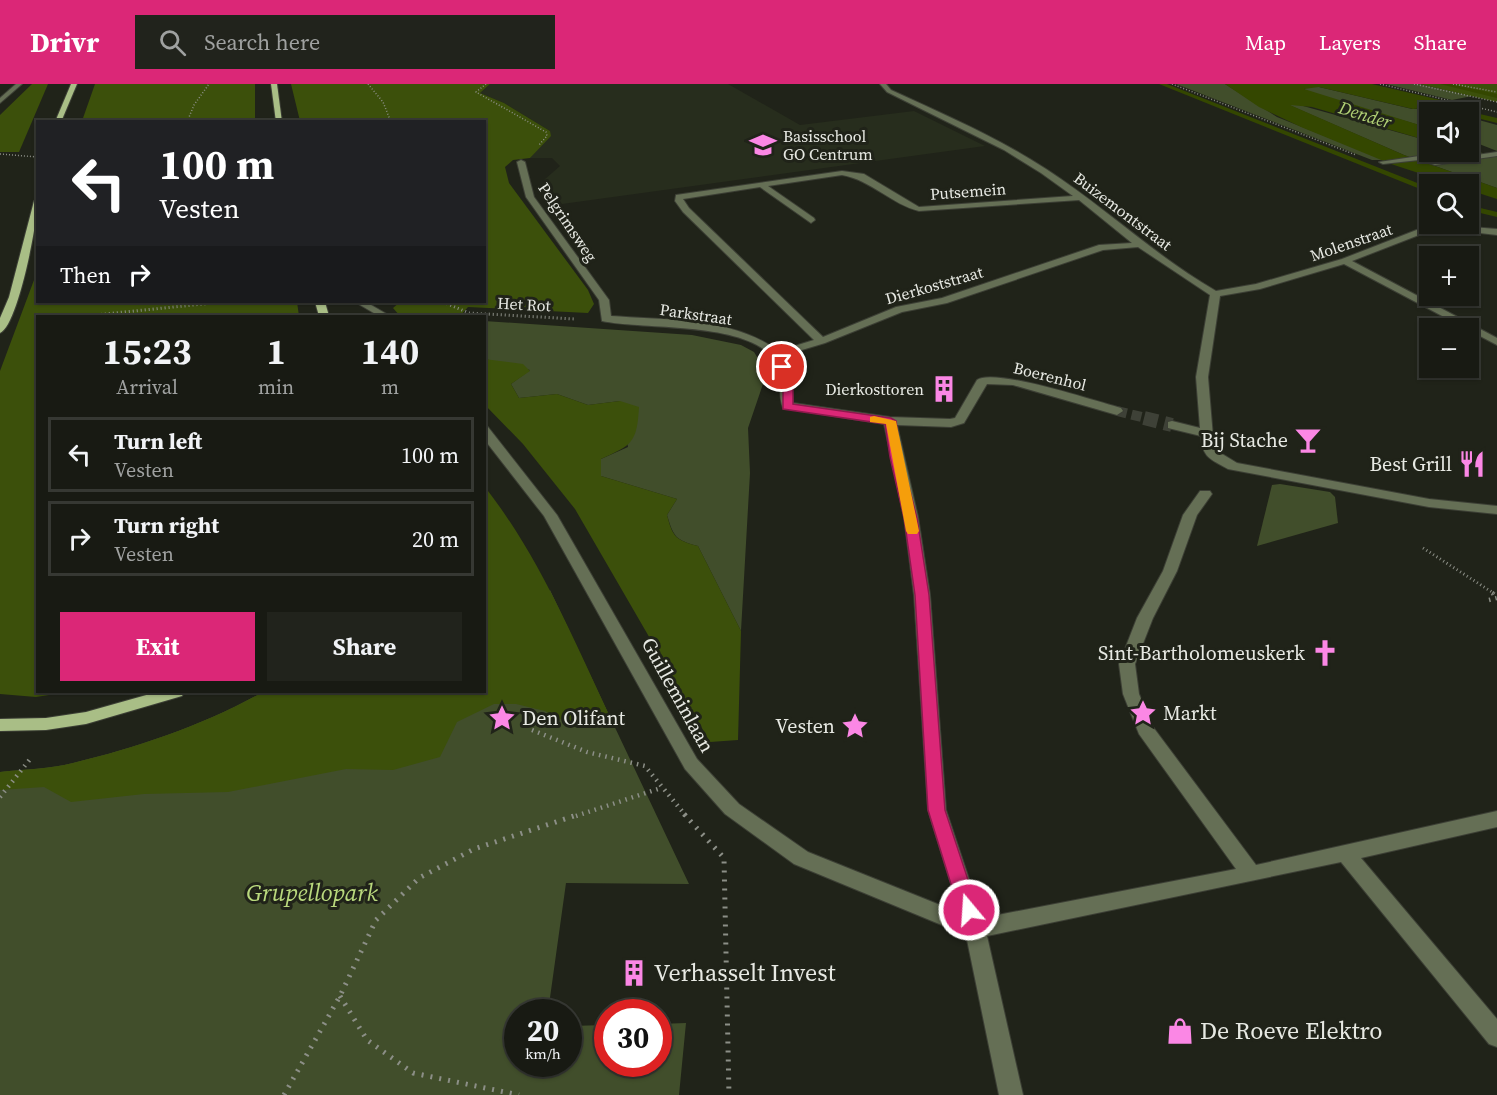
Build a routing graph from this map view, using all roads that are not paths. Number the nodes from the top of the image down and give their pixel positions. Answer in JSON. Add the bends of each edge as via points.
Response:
{"nodes":[{"id":1,"x":19,"y":84,"type":"edge"},
{"id":2,"x":74,"y":84,"type":"edge"},
{"id":3,"x":274,"y":84,"type":"edge"},
{"id":4,"x":883,"y":84,"type":"edge"},
{"id":5,"x":0,"y":101,"type":"edge"},
{"id":6,"x":59,"y":120,"type":"edge"},
{"id":7,"x":279,"y":120,"type":"edge"},
{"id":8,"x":1493,"y":154,"type":"edge"},
{"id":9,"x":521,"y":162,"type":"road end"},
{"id":10,"x":1383,"y":162,"type":"dead end"},
{"id":11,"x":760,"y":184,"type":"junction"},
{"id":12,"x":1079,"y":198,"type":"junction"},
{"id":13,"x":36,"y":209,"type":"edge"},
{"id":14,"x":811,"y":220,"type":"dead end"},
{"id":15,"x":1497,"y":232,"type":"edge"},
{"id":16,"x":1137,"y":245,"type":"junction"},
{"id":17,"x":1345,"y":261,"type":"junction"},
{"id":18,"x":1215,"y":294,"type":"junction"},
{"id":19,"x":362,"y":303,"type":"edge"},
{"id":20,"x":382,"y":315,"type":"edge"},
{"id":21,"x":606,"y":319,"type":"joint"},
{"id":22,"x":0,"y":330,"type":"edge"},
{"id":23,"x":821,"y":341,"type":"junction"},
{"id":24,"x":1497,"y":342,"type":"edge"},
{"id":25,"x":776,"y":355,"type":"junction"},
{"id":26,"x":1117,"y":411,"type":"tunnel mouth"},
{"id":27,"x":891,"y":421,"type":"junction"},
{"id":28,"x":1172,"y":425,"type":"tunnel mouth"},
{"id":29,"x":486,"y":433,"type":"edge"},
{"id":30,"x":1206,"y":437,"type":"junction"},
{"id":31,"x":1204,"y":494,"type":"dead end"},
{"id":32,"x":1497,"y":510,"type":"edge"},
{"id":33,"x":173,"y":693,"type":"edge"},
{"id":34,"x":0,"y":725,"type":"edge"},
{"id":35,"x":1497,"y":819,"type":"edge"},
{"id":36,"x":1345,"y":853,"type":"junction"},
{"id":37,"x":1251,"y":874,"type":"junction"},
{"id":38,"x":975,"y":929,"type":"junction"},
{"id":39,"x":1497,"y":1036,"type":"edge"},
{"id":40,"x":1011,"y":1095,"type":"edge"}],
"edges":[{"from":1,"to":5,"type":"street"},
{"from":2,"to":6,"type":"main road"},
{"from":3,"to":7,"type":"main road"},
{"from":4,"to":12,"type":"street","name":"Buizemontstraat","via":[[889,91],[1043,171]]},
{"from":8,"to":10,"type":"street","via":[[1434,163],[1416,158]]},
{"from":9,"to":21,"type":"street","name":"Pelgrimsweg","via":[[530,197],[604,300]]},
{"from":11,"to":12,"type":"street","name":"Putsemein","via":[[850,174],[861,176],[911,207],[935,210]]},
{"from":11,"to":14,"type":"street"},
{"from":11,"to":23,"type":"street","name":"Putsemein","via":[[683,195],[679,201]]},
{"from":12,"to":16,"type":"street","name":"Buizemontstraat"},
{"from":13,"to":22,"type":"main road","via":[[14,297]]},
{"from":15,"to":17,"type":"street","name":"Molenstraat","via":[[1436,225]]},
{"from":16,"to":18,"type":"street","name":"Buizemontstraat"},
{"from":16,"to":23,"type":"street","name":"Dierkoststraat","via":[[1102,248],[944,301],[900,309]]},
{"from":17,"to":18,"type":"street","name":"Molenstraat","via":[[1257,288]]},
{"from":17,"to":24,"type":"street"},
{"from":18,"to":30,"type":"street","via":[[1202,377]]},
{"from":19,"to":20,"type":"street"},
{"from":21,"to":25,"type":"street","name":"Parkstraat","via":[[691,326],[738,335],[767,346]]},
{"from":23,"to":25,"type":"street","name":"Dierkoststraat"},
{"from":25,"to":27,"type":"street","via":[[788,378],[787,406]]},
{"from":26,"to":27,"type":"street","name":"Boerenhol","via":[[1014,382],[983,380],[958,422]]},
{"from":27,"to":38,"type":"street","via":[[922,595],[937,810]]},
{"from":28,"to":30,"type":"street"},
{"from":29,"to":38,"type":"street","name":"Guilleminlaan","via":[[550,515],[691,764],[732,809],[801,858]]},
{"from":30,"to":32,"type":"street","via":[[1208,450],[1233,466],[1429,503]]},
{"from":31,"to":37,"type":"street","via":[[1190,515],[1170,571],[1127,664],[1131,694],[1145,729]]},
{"from":33,"to":34,"type":"main road","via":[[86,718]]},
{"from":35,"to":36,"type":"street"},
{"from":36,"to":37,"type":"street"},
{"from":36,"to":39,"type":"street"},
{"from":37,"to":38,"type":"street"},
{"from":38,"to":40,"type":"street"}]}
